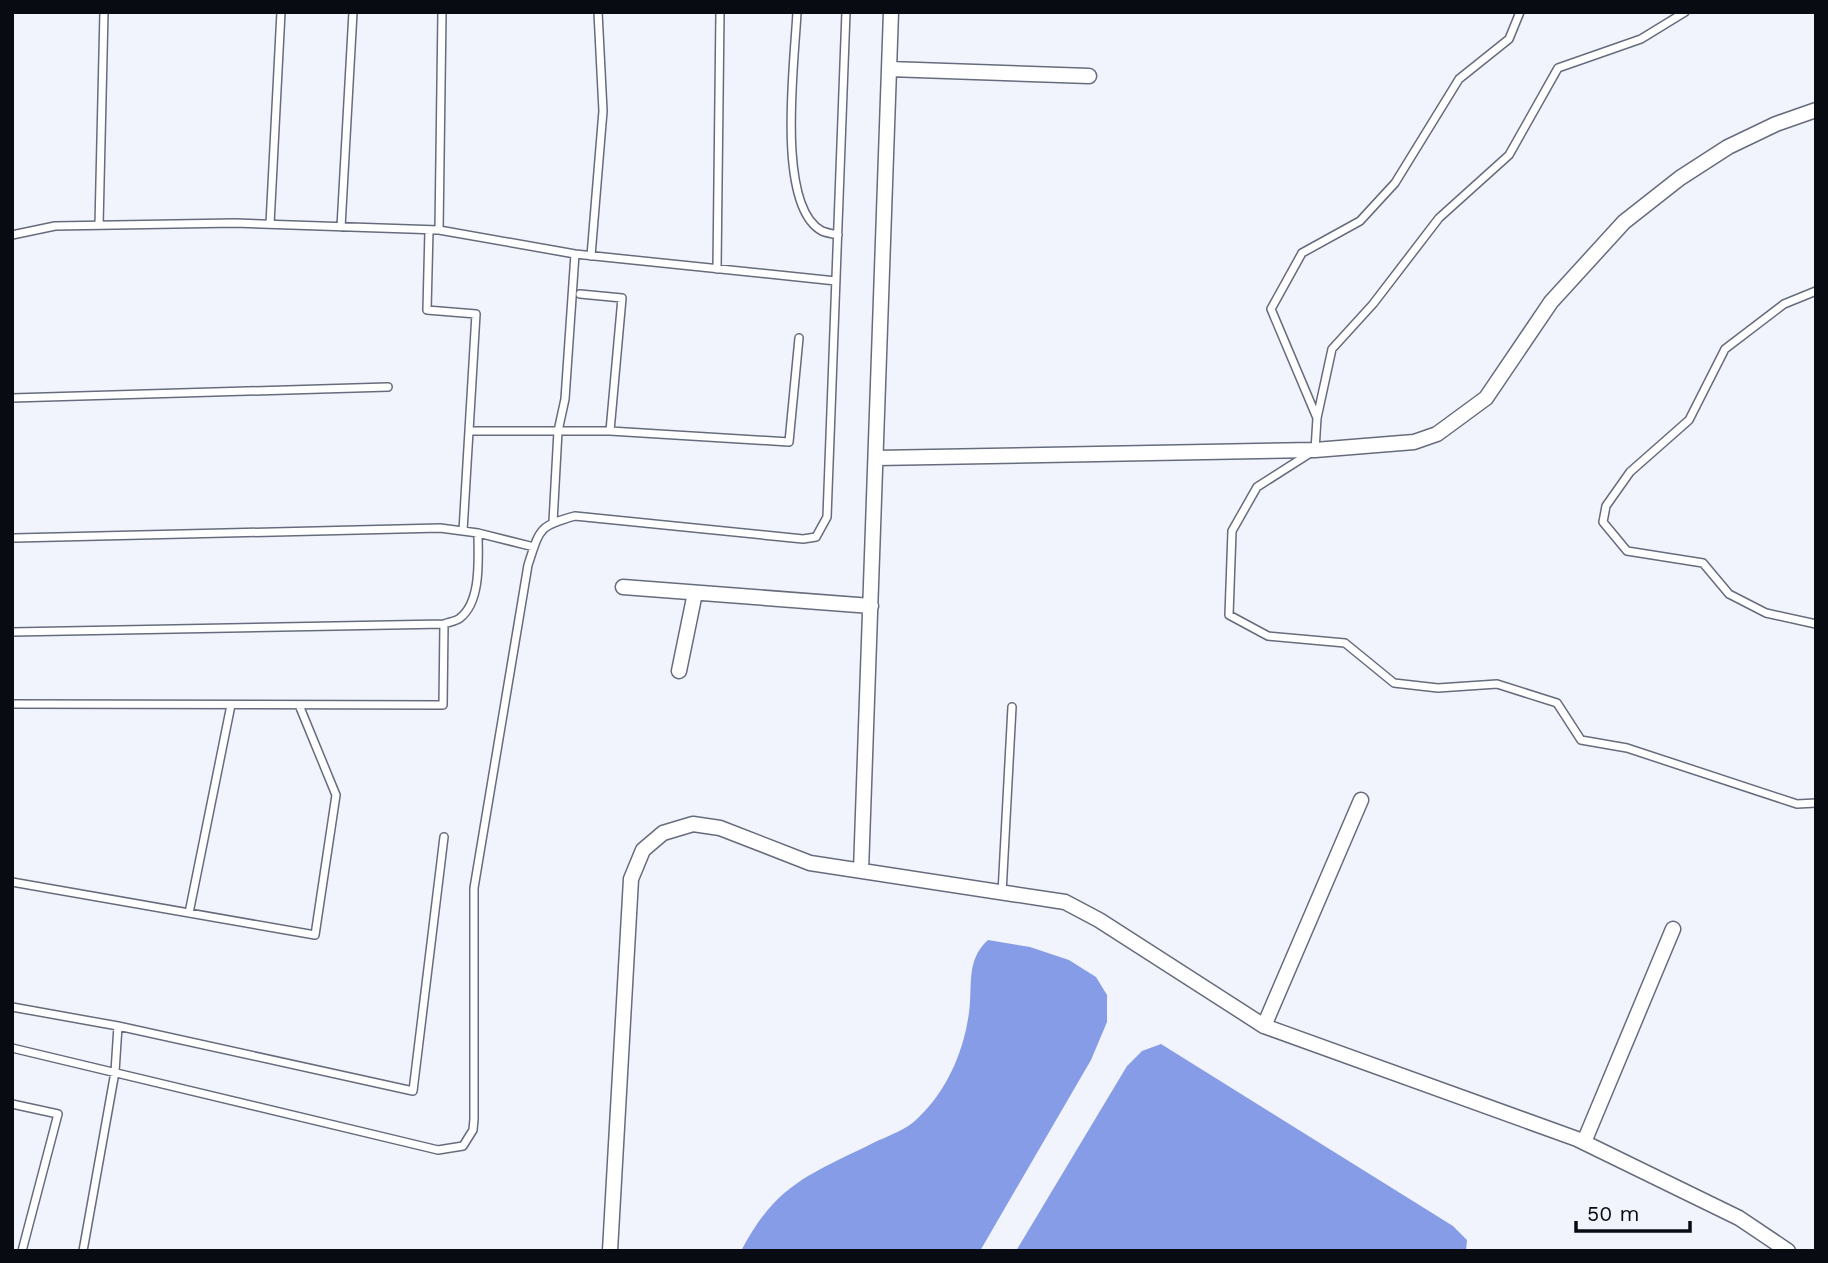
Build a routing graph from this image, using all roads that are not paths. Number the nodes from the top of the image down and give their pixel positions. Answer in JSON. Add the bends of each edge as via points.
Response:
{"nodes":[{"id":1,"x":104,"y":12,"type":"edge"},
{"id":2,"x":281,"y":12,"type":"edge"},
{"id":3,"x":353,"y":12,"type":"edge"},
{"id":4,"x":442,"y":12,"type":"edge"},
{"id":5,"x":598,"y":12,"type":"edge"},
{"id":6,"x":720,"y":12,"type":"edge"},
{"id":7,"x":797,"y":12,"type":"edge"},
{"id":8,"x":846,"y":12,"type":"edge"},
{"id":9,"x":891,"y":12,"type":"edge"},
{"id":10,"x":1520,"y":12,"type":"edge"},
{"id":11,"x":1685,"y":12,"type":"edge"},
{"id":12,"x":889,"y":69,"type":"junction"},
{"id":13,"x":1089,"y":76,"type":"dead end"},
{"id":14,"x":1816,"y":110,"type":"edge"},
{"id":15,"x":270,"y":224,"type":"junction"},
{"id":16,"x":99,"y":225,"type":"junction"},
{"id":17,"x":341,"y":227,"type":"junction"},
{"id":18,"x":429,"y":230,"type":"junction"},
{"id":19,"x":439,"y":230,"type":"junction"},
{"id":20,"x":15,"y":233,"type":"edge"},
{"id":21,"x":838,"y":235,"type":"junction"},
{"id":22,"x":575,"y":254,"type":"junction"},
{"id":23,"x":591,"y":256,"type":"junction"},
{"id":24,"x":717,"y":269,"type":"junction"},
{"id":25,"x":836,"y":281,"type":"junction"},
{"id":26,"x":1816,"y":291,"type":"edge"},
{"id":27,"x":580,"y":294,"type":"dead end"},
{"id":28,"x":799,"y":338,"type":"dead end"},
{"id":29,"x":388,"y":387,"type":"dead end"},
{"id":30,"x":12,"y":398,"type":"edge"},
{"id":31,"x":1317,"y":418,"type":"junction"},
{"id":32,"x":471,"y":431,"type":"junction"},
{"id":33,"x":558,"y":431,"type":"junction"},
{"id":34,"x":610,"y":431,"type":"junction"},
{"id":35,"x":1315,"y":450,"type":"junction"},
{"id":36,"x":876,"y":458,"type":"junction"},
{"id":37,"x":553,"y":522,"type":"junction"},
{"id":38,"x":463,"y":531,"type":"junction"},
{"id":39,"x":478,"y":533,"type":"junction"},
{"id":40,"x":15,"y":538,"type":"dead end"},
{"id":41,"x":534,"y":547,"type":"junction"},
{"id":42,"x":623,"y":587,"type":"dead end"},
{"id":43,"x":695,"y":593,"type":"junction"},
{"id":44,"x":870,"y":606,"type":"junction"},
{"id":45,"x":444,"y":624,"type":"junction"},
{"id":46,"x":1816,"y":624,"type":"edge"},
{"id":47,"x":12,"y":632,"type":"edge"},
{"id":48,"x":679,"y":671,"type":"dead end"},
{"id":49,"x":12,"y":705,"type":"edge"},
{"id":50,"x":231,"y":705,"type":"junction"},
{"id":51,"x":299,"y":705,"type":"junction"},
{"id":52,"x":1012,"y":707,"type":"dead end"},
{"id":53,"x":1361,"y":800,"type":"dead end"},
{"id":54,"x":1816,"y":803,"type":"edge"},
{"id":55,"x":444,"y":837,"type":"dead end"},
{"id":56,"x":861,"y":871,"type":"junction"},
{"id":57,"x":12,"y":882,"type":"edge"},
{"id":58,"x":1002,"y":892,"type":"junction"},
{"id":59,"x":189,"y":913,"type":"junction"},
{"id":60,"x":1673,"y":929,"type":"dead end"},
{"id":61,"x":12,"y":1007,"type":"edge"},
{"id":62,"x":118,"y":1026,"type":"junction"},
{"id":63,"x":1264,"y":1026,"type":"junction"},
{"id":64,"x":12,"y":1048,"type":"edge"},
{"id":65,"x":115,"y":1072,"type":"junction"},
{"id":66,"x":12,"y":1104,"type":"edge"},
{"id":67,"x":1584,"y":1142,"type":"junction"},
{"id":68,"x":22,"y":1251,"type":"edge"},
{"id":69,"x":83,"y":1251,"type":"edge"},
{"id":70,"x":610,"y":1251,"type":"edge"},
{"id":71,"x":1788,"y":1251,"type":"edge"}],
"edges":[{"from":1,"to":16,"type":"lane"},
{"from":2,"to":15,"type":"lane"},
{"from":3,"to":17,"type":"lane"},
{"from":4,"to":19,"type":"lane"},
{"from":5,"to":23,"type":"lane","via":[[603,111]]},
{"from":6,"to":24,"type":"lane"},
{"from":7,"to":21,"type":"lane","via":[[794,181],[807,214],[821,230]]},
{"from":8,"to":21,"type":"lane"},
{"from":9,"to":12,"type":"street"},
{"from":10,"to":31,"type":"lane","via":[[1509,39],[1459,79],[1395,183],[1360,221],[1302,253],[1271,309]]},
{"from":11,"to":31,"type":"lane","via":[[1641,39],[1558,68],[1509,155],[1440,218],[1332,349]]},
{"from":12,"to":13,"type":"street"},
{"from":12,"to":36,"type":"street"},
{"from":14,"to":35,"type":"street","via":[[1728,147],[1624,222],[1551,302],[1486,398],[1459,421],[1414,442]]},
{"from":15,"to":16,"type":"lane"},
{"from":15,"to":17,"type":"lane"},
{"from":16,"to":20,"type":"lane"},
{"from":17,"to":18,"type":"lane"},
{"from":18,"to":19,"type":"lane"},
{"from":18,"to":32,"type":"lane","via":[[427,310],[476,314]]},
{"from":19,"to":22,"type":"lane"},
{"from":21,"to":25,"type":"lane"},
{"from":22,"to":23,"type":"lane"},
{"from":22,"to":33,"type":"lane","via":[[565,399]]},
{"from":23,"to":24,"type":"lane"},
{"from":24,"to":25,"type":"lane"},
{"from":25,"to":37,"type":"lane","via":[[827,517],[816,537],[803,540],[575,516]]},
{"from":26,"to":46,"type":"lane","via":[[1784,304],[1725,349],[1689,420],[1630,472],[1606,506],[1603,523],[1627,551],[1703,563],[1729,594],[1766,613]]},
{"from":27,"to":34,"type":"lane","via":[[622,298]]},
{"from":28,"to":34,"type":"lane","via":[[789,442]]},
{"from":29,"to":30,"type":"lane"},
{"from":31,"to":35,"type":"lane"},
{"from":32,"to":33,"type":"lane"},
{"from":32,"to":38,"type":"lane"},
{"from":33,"to":34,"type":"lane"},
{"from":33,"to":37,"type":"lane"},
{"from":35,"to":36,"type":"street"},
{"from":35,"to":54,"type":"lane","via":[[1257,487],[1231,531],[1228,615],[1268,636],[1345,643],[1394,683],[1438,688],[1497,684],[1557,703],[1581,740],[1627,748],[1797,804]]},
{"from":36,"to":44,"type":"street"},
{"from":37,"to":41,"type":"lane","via":[[547,524]]},
{"from":38,"to":39,"type":"lane"},
{"from":38,"to":40,"type":"lane","via":[[426,528]]},
{"from":39,"to":41,"type":"lane"},
{"from":39,"to":45,"type":"lane","via":[[478,572],[471,601],[460,618]]},
{"from":41,"to":65,"type":"lane","via":[[474,888],[474,1119],[463,1146],[438,1150]]},
{"from":42,"to":43,"type":"street"},
{"from":43,"to":44,"type":"street"},
{"from":43,"to":48,"type":"street"},
{"from":44,"to":56,"type":"street"},
{"from":45,"to":47,"type":"lane"},
{"from":45,"to":51,"type":"lane","via":[[443,705]]},
{"from":49,"to":50,"type":"lane"},
{"from":50,"to":51,"type":"lane"},
{"from":50,"to":59,"type":"lane"},
{"from":51,"to":59,"type":"lane","via":[[336,795],[315,935]]},
{"from":52,"to":58,"type":"lane"},
{"from":53,"to":63,"type":"street"},
{"from":55,"to":62,"type":"lane","via":[[413,1091]]},
{"from":56,"to":58,"type":"street"},
{"from":56,"to":70,"type":"street","via":[[810,863],[720,828],[693,824],[663,833],[643,850],[631,879]]},
{"from":57,"to":59,"type":"lane"},
{"from":58,"to":63,"type":"street","via":[[1065,902]]},
{"from":60,"to":67,"type":"street"},
{"from":61,"to":62,"type":"lane"},
{"from":62,"to":65,"type":"lane"},
{"from":63,"to":67,"type":"street"},
{"from":64,"to":65,"type":"lane"},
{"from":65,"to":69,"type":"lane"},
{"from":66,"to":68,"type":"lane","via":[[58,1114]]},
{"from":67,"to":71,"type":"street","via":[[1739,1218]]}]}
